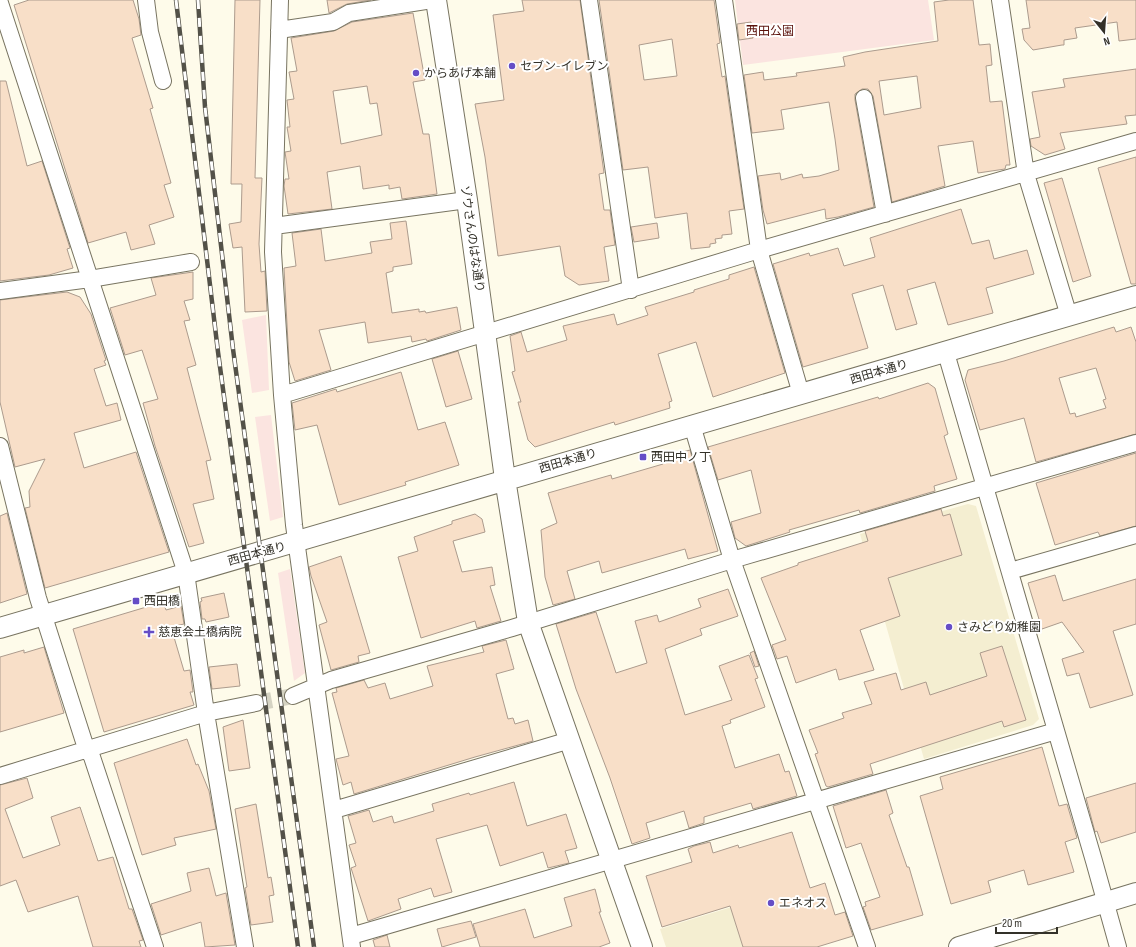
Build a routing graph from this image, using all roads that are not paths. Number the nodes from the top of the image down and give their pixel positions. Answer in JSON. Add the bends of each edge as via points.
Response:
{"nodes":[{"id":1,"x":146,"y":0,"type":"edge"},
{"id":2,"x":280,"y":0,"type":"edge"},
{"id":3,"x":432,"y":0,"type":"edge"},
{"id":4,"x":436,"y":0,"type":"edge"},
{"id":5,"x":589,"y":0,"type":"edge"},
{"id":6,"x":724,"y":0,"type":"edge"},
{"id":7,"x":1000,"y":0,"type":"edge"},
{"id":8,"x":0,"y":3,"type":"edge"},
{"id":9,"x":280,"y":30,"type":"junction"},
{"id":10,"x":163,"y":81,"type":"dead end"},
{"id":11,"x":864,"y":98,"type":"dead end"},
{"id":12,"x":1136,"y":141,"type":"edge"},
{"id":13,"x":1026,"y":174,"type":"junction"},
{"id":14,"x":467,"y":200,"type":"junction"},
{"id":15,"x":885,"y":214,"type":"junction"},
{"id":16,"x":274,"y":226,"type":"junction"},
{"id":17,"x":759,"y":250,"type":"junction"},
{"id":18,"x":191,"y":262,"type":"dead end"},
{"id":19,"x":90,"y":279,"type":"junction"},
{"id":20,"x":630,"y":290,"type":"junction"},
{"id":21,"x":0,"y":291,"type":"edge"},
{"id":22,"x":1136,"y":296,"type":"edge"},
{"id":23,"x":1069,"y":316,"type":"junction"},
{"id":24,"x":485,"y":332,"type":"junction"},
{"id":25,"x":946,"y":353,"type":"junction"},
{"id":26,"x":800,"y":394,"type":"junction"},
{"id":27,"x":282,"y":395,"type":"junction"},
{"id":28,"x":692,"y":425,"type":"junction"},
{"id":29,"x":1136,"y":443,"type":"edge"},
{"id":30,"x":0,"y":446,"type":"edge"},
{"id":31,"x":505,"y":479,"type":"junction"},
{"id":32,"x":985,"y":488,"type":"junction"},
{"id":33,"x":1136,"y":535,"type":"edge"},
{"id":34,"x":296,"y":543,"type":"junction"},
{"id":35,"x":732,"y":560,"type":"junction"},
{"id":36,"x":1010,"y":571,"type":"junction"},
{"id":37,"x":186,"y":573,"type":"junction"},
{"id":38,"x":44,"y":616,"type":"junction"},
{"id":39,"x":528,"y":622,"type":"junction"},
{"id":40,"x":0,"y":628,"type":"edge"},
{"id":41,"x":316,"y":687,"type":"junction"},
{"id":42,"x":293,"y":696,"type":"tunnel mouth"},
{"id":43,"x":256,"y":703,"type":"tunnel mouth"},
{"id":44,"x":206,"y":713,"type":"junction"},
{"id":45,"x":1056,"y":731,"type":"junction"},
{"id":46,"x":570,"y":740,"type":"junction"},
{"id":47,"x":88,"y":750,"type":"junction"},
{"id":48,"x":0,"y":776,"type":"edge"},
{"id":49,"x":816,"y":800,"type":"junction"},
{"id":50,"x":334,"y":810,"type":"junction"},
{"id":51,"x":612,"y":860,"type":"junction"},
{"id":52,"x":1136,"y":893,"type":"edge"},
{"id":53,"x":1105,"y":902,"type":"junction"},
{"id":54,"x":351,"y":942,"type":"edge"},
{"id":55,"x":155,"y":947,"type":"edge"},
{"id":56,"x":245,"y":947,"type":"edge"},
{"id":57,"x":642,"y":947,"type":"edge"},
{"id":58,"x":867,"y":947,"type":"edge"},
{"id":59,"x":959,"y":947,"type":"edge"},
{"id":60,"x":1118,"y":947,"type":"edge"}],
"edges":[{"from":1,"to":10,"type":"street","via":[[150,32]]},
{"from":2,"to":9,"type":"street"},
{"from":3,"to":9,"type":"street","via":[[349,13],[333,22]]},
{"from":4,"to":14,"type":"street","name":"ゾウさんのはな通り"},
{"from":5,"to":20,"type":"street"},
{"from":6,"to":17,"type":"street"},
{"from":7,"to":13,"type":"street"},
{"from":8,"to":19,"type":"street"},
{"from":9,"to":16,"type":"street"},
{"from":11,"to":15,"type":"street"},
{"from":12,"to":13,"type":"street"},
{"from":13,"to":15,"type":"street"},
{"from":13,"to":23,"type":"street"},
{"from":14,"to":16,"type":"street"},
{"from":14,"to":24,"type":"street","name":"ゾウさんのはな通り"},
{"from":15,"to":17,"type":"street"},
{"from":16,"to":27,"type":"street","via":[[273,252]]},
{"from":17,"to":20,"type":"street"},
{"from":17,"to":26,"type":"street"},
{"from":18,"to":19,"type":"street"},
{"from":19,"to":21,"type":"street"},
{"from":19,"to":37,"type":"street"},
{"from":20,"to":24,"type":"street"},
{"from":22,"to":23,"type":"street","name":"西田本通り"},
{"from":23,"to":25,"type":"street","name":"西田本通り"},
{"from":24,"to":27,"type":"street"},
{"from":24,"to":31,"type":"street","name":"ゾウさんのはな通り"},
{"from":25,"to":26,"type":"street","name":"西田本通り"},
{"from":25,"to":32,"type":"street"},
{"from":26,"to":28,"type":"street","name":"西田本通り"},
{"from":27,"to":34,"type":"street"},
{"from":28,"to":31,"type":"street","name":"西田本通り"},
{"from":28,"to":35,"type":"street"},
{"from":29,"to":32,"type":"street"},
{"from":30,"to":38,"type":"street"},
{"from":31,"to":34,"type":"street","name":"西田本通り"},
{"from":31,"to":39,"type":"street","name":"ゾウさんのはな通り"},
{"from":32,"to":35,"type":"street"},
{"from":32,"to":36,"type":"street"},
{"from":33,"to":36,"type":"street"},
{"from":34,"to":37,"type":"street","name":"西田本通り"},
{"from":34,"to":41,"type":"street"},
{"from":35,"to":39,"type":"street"},
{"from":35,"to":49,"type":"street"},
{"from":36,"to":45,"type":"street"},
{"from":37,"to":38,"type":"street","name":"西田本通り"},
{"from":37,"to":44,"type":"street"},
{"from":38,"to":40,"type":"street","name":"西田本通り"},
{"from":38,"to":47,"type":"street"},
{"from":39,"to":41,"type":"street","via":[[331,680]]},
{"from":39,"to":46,"type":"street","name":"ゾウさんのはな通り"},
{"from":41,"to":42,"type":"street"},
{"from":41,"to":50,"type":"street"},
{"from":43,"to":44,"type":"street"},
{"from":44,"to":47,"type":"street"},
{"from":44,"to":56,"type":"street"},
{"from":45,"to":49,"type":"street"},
{"from":45,"to":53,"type":"street"},
{"from":46,"to":50,"type":"street"},
{"from":46,"to":51,"type":"street","name":"ゾウさんのはな通り"},
{"from":47,"to":48,"type":"street"},
{"from":47,"to":55,"type":"street"},
{"from":49,"to":51,"type":"street"},
{"from":49,"to":58,"type":"street"},
{"from":50,"to":54,"type":"street"},
{"from":51,"to":54,"type":"street"},
{"from":51,"to":57,"type":"street","name":"ゾウさんのはな通り"},
{"from":52,"to":53,"type":"street"},
{"from":53,"to":59,"type":"street"},
{"from":53,"to":60,"type":"street"}]}
